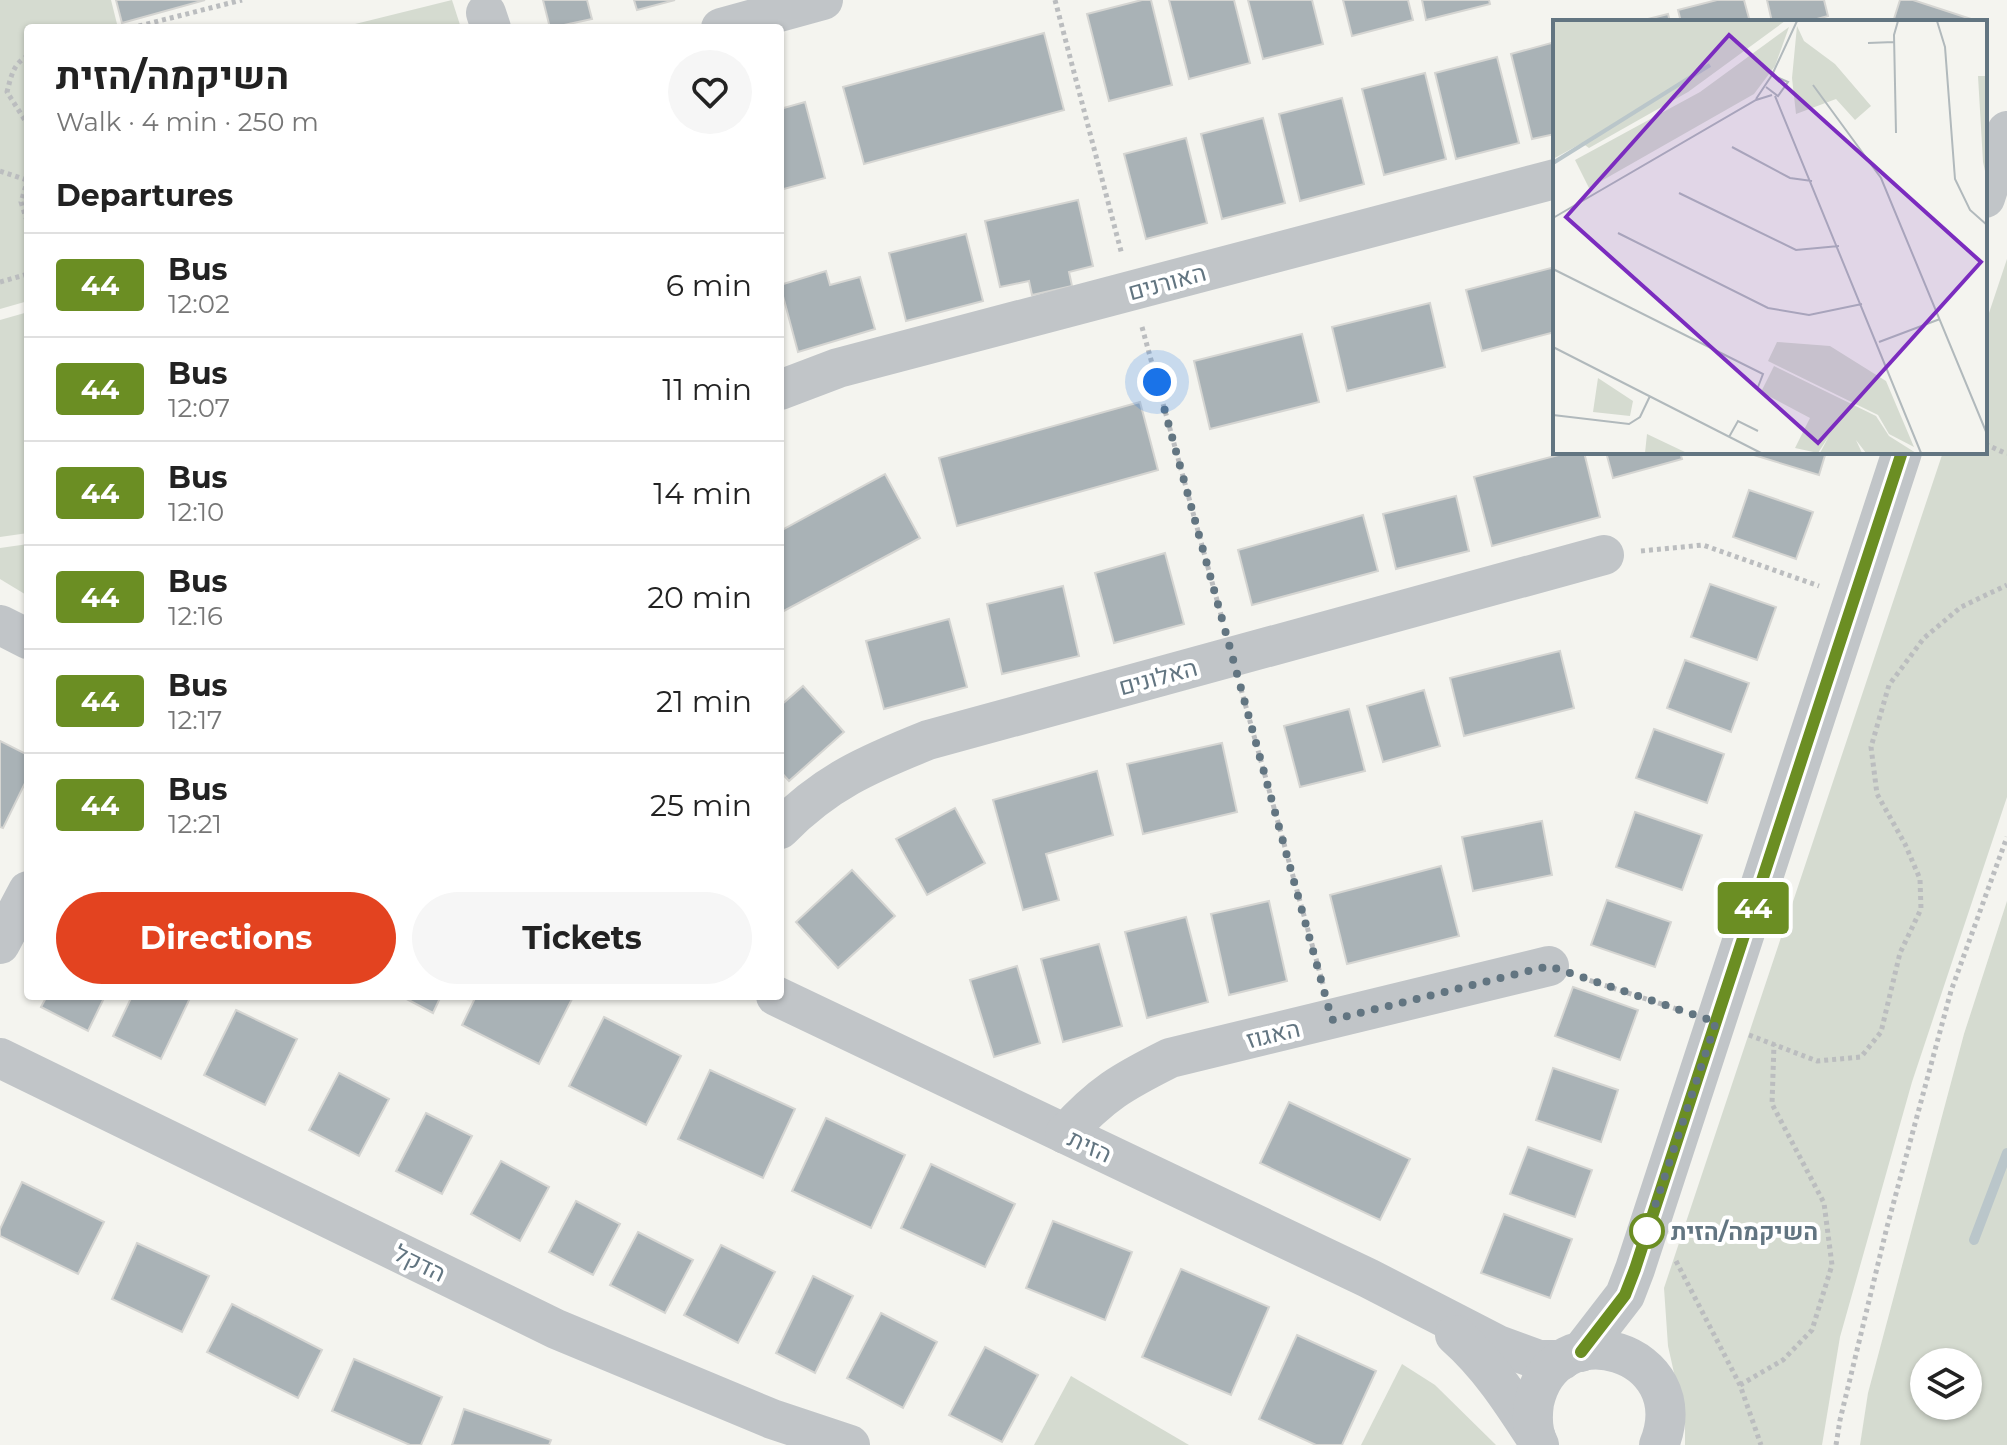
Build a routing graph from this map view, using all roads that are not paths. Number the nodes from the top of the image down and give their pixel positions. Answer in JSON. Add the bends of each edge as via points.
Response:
{"nodes":[{"id":1,"x":823,"y":0,"type":"edge"},
{"id":2,"x":736,"y":24,"type":"edge"},
{"id":3,"x":2007,"y":131,"type":"edge"},
{"id":4,"x":1553,"y":180,"type":"edge"},
{"id":5,"x":1987,"y":192,"type":"edge"},
{"id":6,"x":784,"y":388,"type":"edge"},
{"id":7,"x":1901,"y":454,"type":"edge"},
{"id":8,"x":1604,"y":555,"type":"road end"},
{"id":9,"x":0,"y":625,"type":"edge"},
{"id":10,"x":24,"y":637,"type":"edge"},
{"id":11,"x":784,"y":825,"type":"edge"},
{"id":12,"x":24,"y":899,"type":"edge"},
{"id":13,"x":0,"y":944,"type":"edge"},
{"id":14,"x":1549,"y":966,"type":"road end"},
{"id":15,"x":784,"y":1000,"type":"edge"},
{"id":16,"x":0,"y":1058,"type":"edge"},
{"id":17,"x":1065,"y":1134,"type":"junction"},
{"id":18,"x":1635,"y":1269,"type":"junction"},
{"id":19,"x":1404,"y":1296,"type":"junction"},
{"id":20,"x":1572,"y":1356,"type":"junction"},
{"id":21,"x":1640,"y":1362,"type":"junction"},
{"id":22,"x":1538,"y":1442,"type":"edge"},
{"id":23,"x":1660,"y":1444,"type":"edge"},
{"id":24,"x":850,"y":1445,"type":"edge"}],
"edges":[{"from":1,"to":2,"type":"street"},
{"from":3,"to":5,"type":"street"},
{"from":4,"to":6,"type":"street","name":"האורנים","via":[[838,368]]},
{"from":7,"to":18,"type":"street"},
{"from":8,"to":11,"type":"street","name":"האלונים","via":[[928,740],[860,767],[803,805]]},
{"from":9,"to":10,"type":"street"},
{"from":12,"to":13,"type":"street"},
{"from":14,"to":17,"type":"street","name":"האגוז","via":[[1170,1058],[1123,1081]]},
{"from":15,"to":17,"type":"street","name":"הזית"},
{"from":16,"to":24,"type":"street","name":"הדקל","via":[[556,1329],[772,1419]]},
{"from":17,"to":19,"type":"street","name":"הזית"},
{"from":18,"to":20,"type":"street","via":[[1625,1295]]},
{"from":18,"to":21,"type":"street","via":[[1634,1334]]},
{"from":19,"to":20,"type":"street","name":"הזית","via":[[1521,1355],[1539,1360]]},
{"from":19,"to":22,"type":"street","name":"הזית","via":[[1471,1349]]},
{"from":20,"to":21,"type":"street","name":"הזית","via":[[1600,1349]]},
{"from":20,"to":22,"type":"street","via":[[1548,1373],[1537,1393],[1532,1415]]},
{"from":21,"to":23,"type":"street","via":[[1664,1399]]}]}
